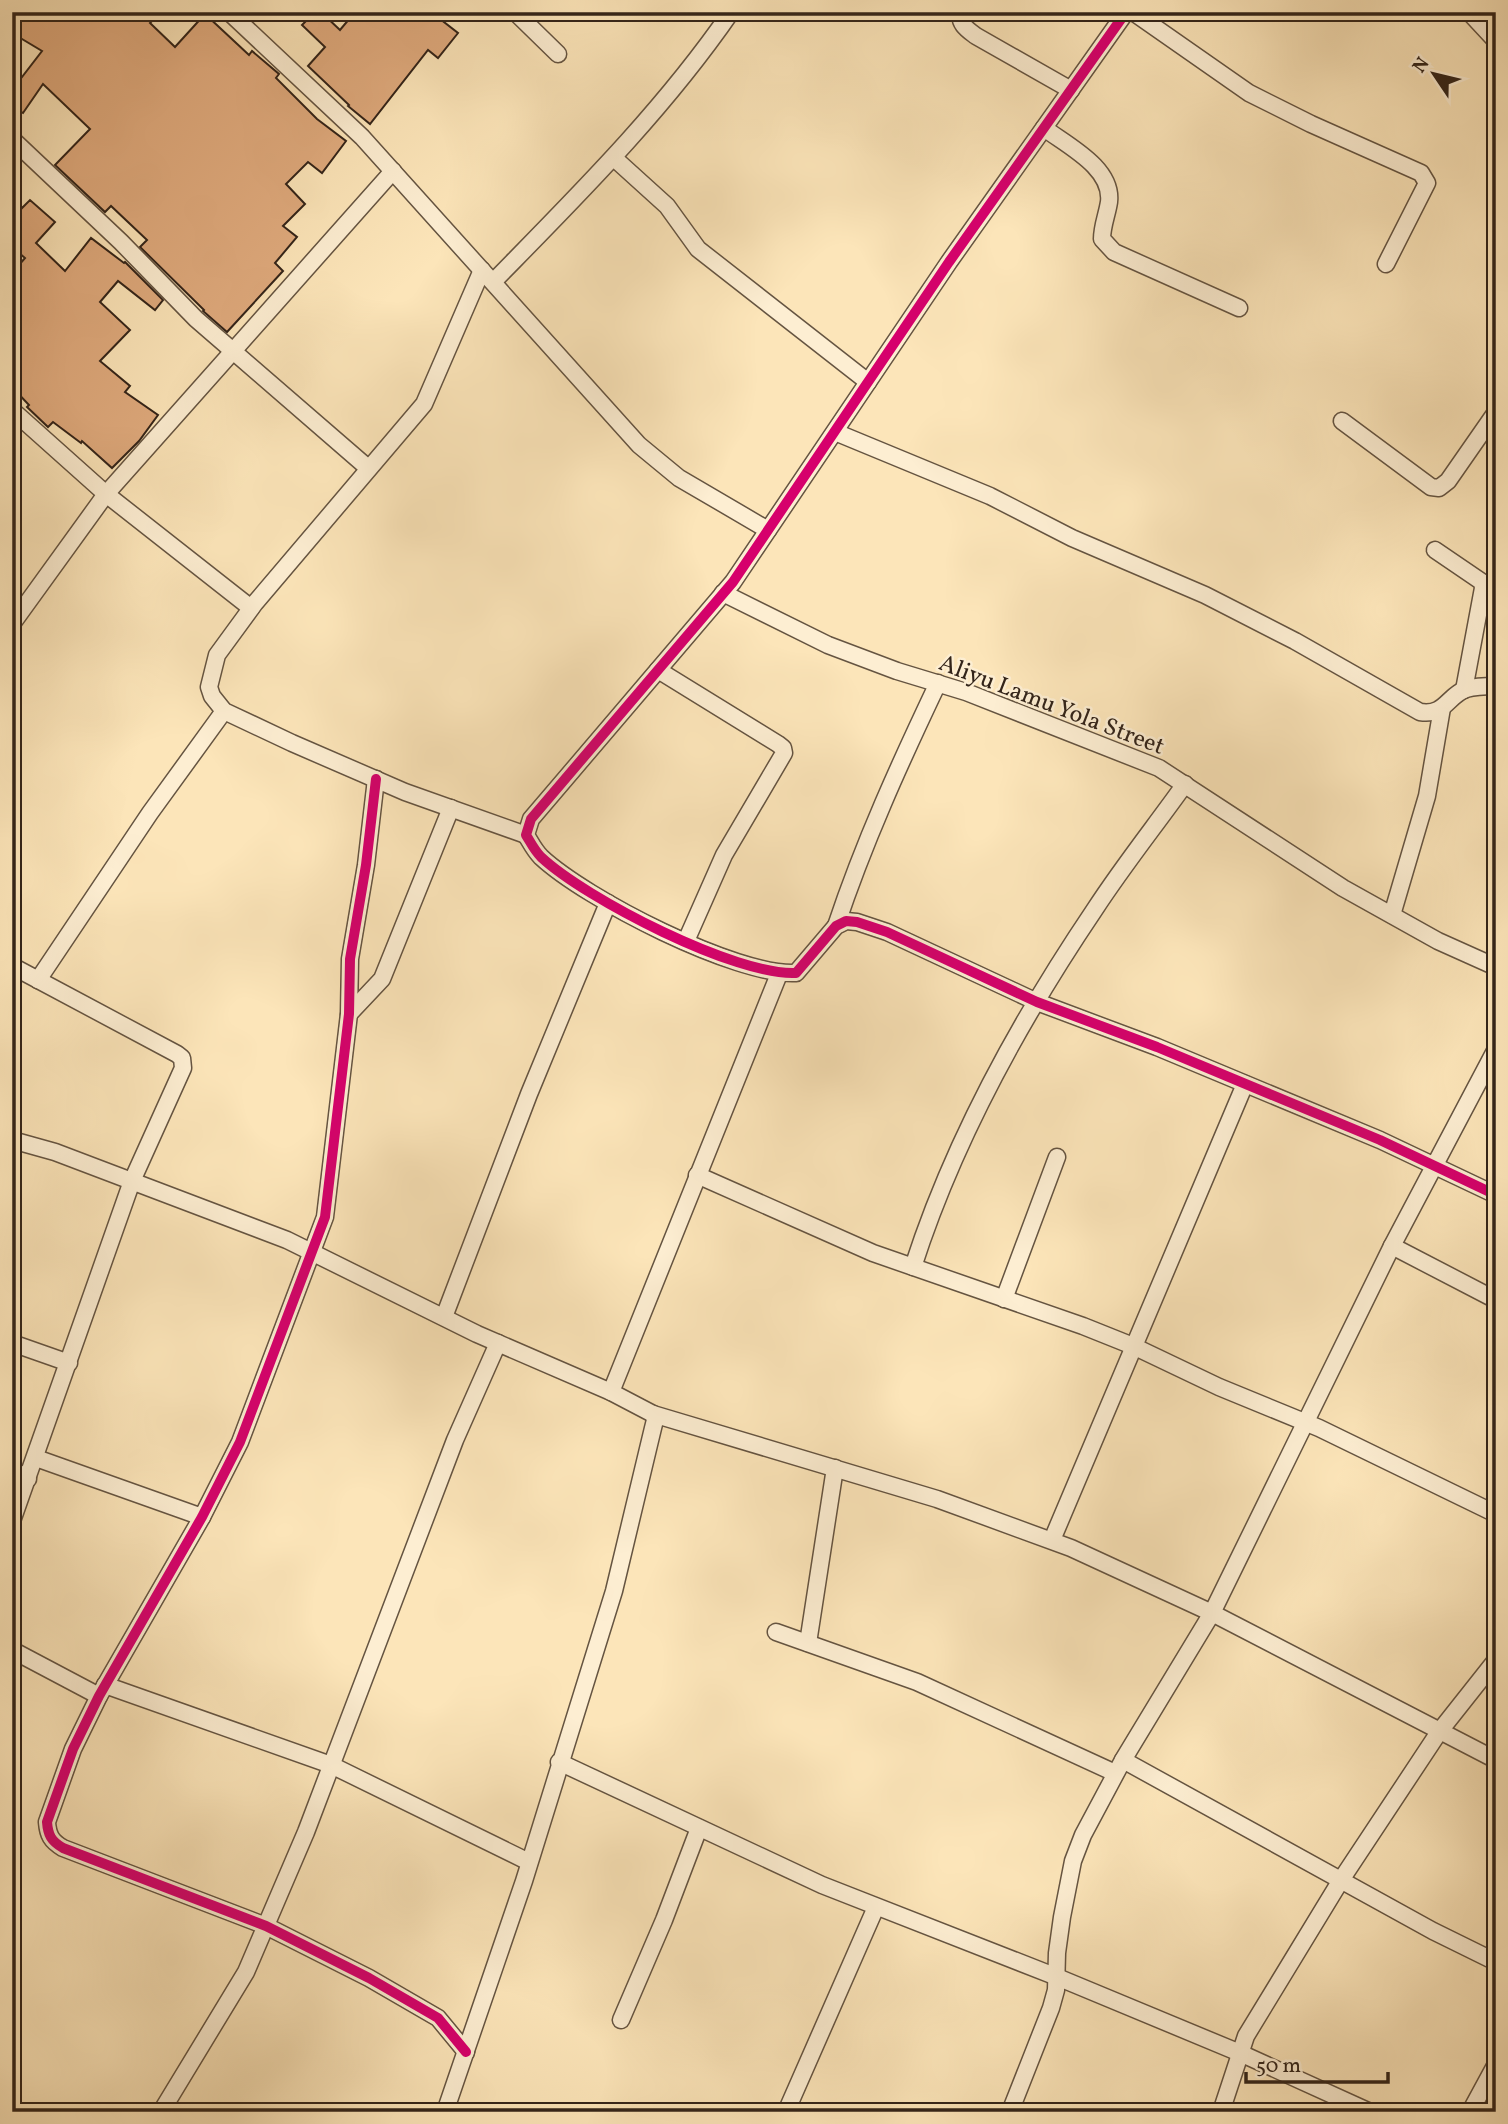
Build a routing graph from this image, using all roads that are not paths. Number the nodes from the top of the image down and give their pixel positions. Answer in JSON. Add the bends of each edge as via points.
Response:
{"nodes":[{"id":1,"x":229,"y":12,"type":"edge"},
{"id":2,"x":515,"y":12,"type":"edge"},
{"id":3,"x":731,"y":12,"type":"edge"},
{"id":4,"x":961,"y":12,"type":"edge"},
{"id":5,"x":1126,"y":12,"type":"edge"},
{"id":6,"x":1133,"y":12,"type":"edge"},
{"id":7,"x":1469,"y":12,"type":"edge"},
{"id":8,"x":1496,"y":41,"type":"edge"},
{"id":9,"x":558,"y":54,"type":"dead end"},
{"id":10,"x":1071,"y":90,"type":"junction"},
{"id":11,"x":1044,"y":128,"type":"junction"},
{"id":12,"x":12,"y":139,"type":"edge"},
{"id":13,"x":614,"y":158,"type":"junction"},
{"id":14,"x":393,"y":171,"type":"junction"},
{"id":15,"x":1386,"y":264,"type":"dead end"},
{"id":16,"x":487,"y":276,"type":"junction"},
{"id":17,"x":1239,"y":308,"type":"dead end"},
{"id":18,"x":232,"y":351,"type":"junction"},
{"id":19,"x":868,"y":382,"type":"junction"},
{"id":20,"x":12,"y":410,"type":"edge"},
{"id":21,"x":1496,"y":412,"type":"edge"},
{"id":22,"x":1342,"y":421,"type":"dead end"},
{"id":23,"x":835,"y":432,"type":"junction"},
{"id":24,"x":368,"y":468,"type":"junction"},
{"id":25,"x":107,"y":494,"type":"junction"},
{"id":26,"x":768,"y":530,"type":"junction"},
{"id":27,"x":1435,"y":550,"type":"dead end"},
{"id":28,"x":723,"y":593,"type":"junction"},
{"id":29,"x":251,"y":608,"type":"junction"},
{"id":30,"x":12,"y":624,"type":"edge"},
{"id":31,"x":658,"y":670,"type":"junction"},
{"id":32,"x":937,"y":683,"type":"junction"},
{"id":33,"x":1496,"y":686,"type":"edge"},
{"id":34,"x":1464,"y":690,"type":"junction"},
{"id":35,"x":1442,"y":708,"type":"junction"},
{"id":36,"x":224,"y":711,"type":"junction"},
{"id":37,"x":376,"y":779,"type":"junction"},
{"id":38,"x":1185,"y":784,"type":"junction"},
{"id":39,"x":451,"y":808,"type":"junction"},
{"id":40,"x":526,"y":835,"type":"junction"},
{"id":41,"x":608,"y":903,"type":"junction"},
{"id":42,"x":1392,"y":915,"type":"junction"},
{"id":43,"x":835,"y":926,"type":"junction"},
{"id":44,"x":687,"y":941,"type":"junction"},
{"id":45,"x":12,"y":966,"type":"edge"},
{"id":46,"x":1496,"y":967,"type":"edge"},
{"id":47,"x":779,"y":974,"type":"junction"},
{"id":48,"x":38,"y":980,"type":"junction"},
{"id":49,"x":1037,"y":1002,"type":"junction"},
{"id":50,"x":349,"y":1014,"type":"junction"},
{"id":51,"x":1496,"y":1048,"type":"edge"},
{"id":52,"x":1245,"y":1084,"type":"junction"},
{"id":53,"x":12,"y":1140,"type":"edge"},
{"id":54,"x":1057,"y":1157,"type":"dead end"},
{"id":55,"x":1433,"y":1165,"type":"junction"},
{"id":56,"x":697,"y":1175,"type":"junction"},
{"id":57,"x":132,"y":1181,"type":"junction"},
{"id":58,"x":1496,"y":1195,"type":"edge"},
{"id":59,"x":1392,"y":1246,"type":"junction"},
{"id":60,"x":313,"y":1253,"type":"junction"},
{"id":61,"x":913,"y":1267,"type":"junction"},
{"id":62,"x":1004,"y":1299,"type":"junction"},
{"id":63,"x":1496,"y":1300,"type":"edge"},
{"id":64,"x":444,"y":1317,"type":"junction"},
{"id":65,"x":12,"y":1343,"type":"edge"},
{"id":66,"x":498,"y":1343,"type":"junction"},
{"id":67,"x":1133,"y":1346,"type":"junction"},
{"id":68,"x":69,"y":1363,"type":"junction"},
{"id":69,"x":611,"y":1392,"type":"junction"},
{"id":70,"x":653,"y":1414,"type":"junction"},
{"id":71,"x":1306,"y":1422,"type":"junction"},
{"id":72,"x":36,"y":1458,"type":"junction"},
{"id":73,"x":835,"y":1468,"type":"junction"},
{"id":74,"x":12,"y":1469,"type":"edge"},
{"id":75,"x":28,"y":1479,"type":"junction"},
{"id":76,"x":1496,"y":1514,"type":"edge"},
{"id":77,"x":202,"y":1517,"type":"junction"},
{"id":78,"x":12,"y":1521,"type":"edge"},
{"id":79,"x":1052,"y":1540,"type":"junction"},
{"id":80,"x":1212,"y":1613,"type":"junction"},
{"id":81,"x":776,"y":1632,"type":"dead end"},
{"id":82,"x":808,"y":1643,"type":"junction"},
{"id":83,"x":12,"y":1650,"type":"edge"},
{"id":84,"x":1496,"y":1660,"type":"edge"},
{"id":85,"x":102,"y":1690,"type":"junction"},
{"id":86,"x":1439,"y":1732,"type":"junction"},
{"id":87,"x":1496,"y":1760,"type":"edge"},
{"id":88,"x":559,"y":1762,"type":"junction"},
{"id":89,"x":331,"y":1765,"type":"junction"},
{"id":90,"x":1119,"y":1767,"type":"junction"},
{"id":91,"x":699,"y":1828,"type":"junction"},
{"id":92,"x":529,"y":1861,"type":"junction"},
{"id":93,"x":1340,"y":1880,"type":"junction"},
{"id":94,"x":876,"y":1907,"type":"junction"},
{"id":95,"x":266,"y":1926,"type":"junction"},
{"id":96,"x":1496,"y":1962,"type":"edge"},
{"id":97,"x":1058,"y":1976,"type":"junction"},
{"id":98,"x":621,"y":2020,"type":"dead end"},
{"id":99,"x":466,"y":2052,"type":"junction"},
{"id":100,"x":1240,"y":2053,"type":"junction"},
{"id":101,"x":1496,"y":2064,"type":"edge"},
{"id":102,"x":449,"y":2110,"type":"edge"},
{"id":103,"x":161,"y":2112,"type":"edge"},
{"id":104,"x":786,"y":2112,"type":"edge"},
{"id":105,"x":1010,"y":2112,"type":"edge"},
{"id":106,"x":1221,"y":2112,"type":"edge"},
{"id":107,"x":1370,"y":2112,"type":"edge"},
{"id":108,"x":1470,"y":2112,"type":"edge"}],
"edges":[{"from":1,"to":14,"type":"street"},
{"from":2,"to":9,"type":"street"},
{"from":3,"to":13,"type":"street"},
{"from":4,"to":10,"type":"street","via":[[964,27],[976,36]]},
{"from":5,"to":10,"type":"street"},
{"from":6,"to":15,"type":"street","via":[[1249,93],[1421,173],[1427,183]]},
{"from":7,"to":8,"type":"street"},
{"from":10,"to":11,"type":"street"},
{"from":11,"to":17,"type":"street","via":[[1098,170],[1109,186],[1102,239],[1114,252]]},
{"from":11,"to":19,"type":"street"},
{"from":12,"to":18,"type":"street"},
{"from":13,"to":16,"type":"street"},
{"from":13,"to":19,"type":"street","via":[[667,206],[698,249]]},
{"from":14,"to":16,"type":"street"},
{"from":14,"to":18,"type":"street"},
{"from":16,"to":24,"type":"street","via":[[424,404]]},
{"from":16,"to":26,"type":"street","via":[[639,445],[679,478]]},
{"from":18,"to":24,"type":"street"},
{"from":18,"to":25,"type":"street"},
{"from":19,"to":23,"type":"street"},
{"from":20,"to":25,"type":"street"},
{"from":21,"to":22,"type":"street","via":[[1439,488],[1431,488]]},
{"from":23,"to":26,"type":"street"},
{"from":23,"to":35,"type":"street","via":[[990,496],[1072,538],[1205,595],[1420,712]]},
{"from":24,"to":29,"type":"street"},
{"from":25,"to":29,"type":"street"},
{"from":25,"to":30,"type":"street"},
{"from":26,"to":28,"type":"street"},
{"from":27,"to":34,"type":"street","via":[[1482,582]]},
{"from":28,"to":31,"type":"street"},
{"from":28,"to":32,"type":"street","name":"Aliyu Lamu Yola Street","via":[[828,645]]},
{"from":29,"to":36,"type":"street","via":[[217,655],[210,678],[212,696]]},
{"from":31,"to":40,"type":"street","via":[[531,819]]},
{"from":31,"to":44,"type":"street","via":[[778,744],[784,753],[724,855]]},
{"from":32,"to":38,"type":"street","name":"Aliyu Lamu Yola Street","via":[[1125,753]]},
{"from":32,"to":43,"type":"street","via":[[882,803]]},
{"from":33,"to":34,"type":"street"},
{"from":34,"to":35,"type":"street"},
{"from":35,"to":42,"type":"street","via":[[1427,796]]},
{"from":36,"to":37,"type":"street"},
{"from":36,"to":48,"type":"street"},
{"from":37,"to":39,"type":"street"},
{"from":37,"to":50,"type":"street","via":[[349,959]]},
{"from":38,"to":42,"type":"street","name":"Aliyu Lamu Yola Street"},
{"from":38,"to":49,"type":"street","via":[[1095,908]]},
{"from":39,"to":40,"type":"street"},
{"from":39,"to":50,"type":"street","via":[[382,979]]},
{"from":40,"to":41,"type":"street","via":[[542,858]]},
{"from":41,"to":44,"type":"street"},
{"from":41,"to":64,"type":"street"},
{"from":42,"to":46,"type":"street","name":"Aliyu Lamu Yola Street"},
{"from":43,"to":47,"type":"street","via":[[796,973]]},
{"from":43,"to":49,"type":"street","via":[[858,922],[887,932]]},
{"from":44,"to":47,"type":"street","via":[[720,958]]},
{"from":45,"to":48,"type":"street"},
{"from":47,"to":56,"type":"street"},
{"from":48,"to":57,"type":"street","via":[[182,1058],[183,1068]]},
{"from":49,"to":52,"type":"street"},
{"from":49,"to":61,"type":"street","via":[[973,1114]]},
{"from":50,"to":60,"type":"street","via":[[324,1217]]},
{"from":51,"to":55,"type":"street"},
{"from":52,"to":55,"type":"street"},
{"from":52,"to":67,"type":"street"},
{"from":53,"to":57,"type":"street"},
{"from":54,"to":62,"type":"street"},
{"from":55,"to":58,"type":"street"},
{"from":55,"to":59,"type":"street"},
{"from":56,"to":61,"type":"street"},
{"from":56,"to":69,"type":"street"},
{"from":57,"to":60,"type":"street"},
{"from":57,"to":68,"type":"street"},
{"from":59,"to":63,"type":"street"},
{"from":59,"to":71,"type":"street"},
{"from":60,"to":64,"type":"street"},
{"from":60,"to":77,"type":"street","via":[[240,1442]]},
{"from":61,"to":62,"type":"street"},
{"from":62,"to":67,"type":"street"},
{"from":64,"to":66,"type":"street"},
{"from":65,"to":68,"type":"street"},
{"from":66,"to":69,"type":"street"},
{"from":66,"to":89,"type":"street","via":[[454,1440]]},
{"from":67,"to":71,"type":"street"},
{"from":67,"to":79,"type":"street"},
{"from":68,"to":72,"type":"street"},
{"from":69,"to":70,"type":"street"},
{"from":70,"to":73,"type":"street"},
{"from":70,"to":88,"type":"street","via":[[614,1591]]},
{"from":71,"to":76,"type":"street"},
{"from":71,"to":80,"type":"street"},
{"from":72,"to":75,"type":"street"},
{"from":72,"to":77,"type":"street"},
{"from":73,"to":79,"type":"street"},
{"from":73,"to":82,"type":"street"},
{"from":74,"to":75,"type":"street"},
{"from":75,"to":78,"type":"street"},
{"from":77,"to":85,"type":"street"},
{"from":79,"to":80,"type":"street"},
{"from":80,"to":86,"type":"street"},
{"from":80,"to":90,"type":"street"},
{"from":81,"to":82,"type":"street"},
{"from":82,"to":90,"type":"street","via":[[917,1682]]},
{"from":83,"to":85,"type":"street"},
{"from":84,"to":86,"type":"street"},
{"from":85,"to":89,"type":"street"},
{"from":85,"to":95,"type":"street","via":[[52,1802],[47,1822],[53,1842]]},
{"from":86,"to":87,"type":"street"},
{"from":86,"to":93,"type":"street"},
{"from":88,"to":91,"type":"street"},
{"from":88,"to":92,"type":"street"},
{"from":89,"to":92,"type":"street"},
{"from":89,"to":95,"type":"street"},
{"from":90,"to":93,"type":"street"},
{"from":90,"to":97,"type":"street","via":[[1073,1861],[1057,1953]]},
{"from":91,"to":94,"type":"street"},
{"from":91,"to":98,"type":"street"},
{"from":92,"to":99,"type":"street"},
{"from":93,"to":96,"type":"street"},
{"from":93,"to":100,"type":"street"},
{"from":94,"to":97,"type":"street"},
{"from":94,"to":104,"type":"street"},
{"from":95,"to":99,"type":"street","via":[[438,2018]]},
{"from":95,"to":103,"type":"street","via":[[246,1972]]},
{"from":97,"to":100,"type":"street"},
{"from":97,"to":105,"type":"street","via":[[1052,2008]]},
{"from":99,"to":102,"type":"street"},
{"from":100,"to":106,"type":"street"},
{"from":100,"to":107,"type":"street"},
{"from":101,"to":108,"type":"street"}]}
